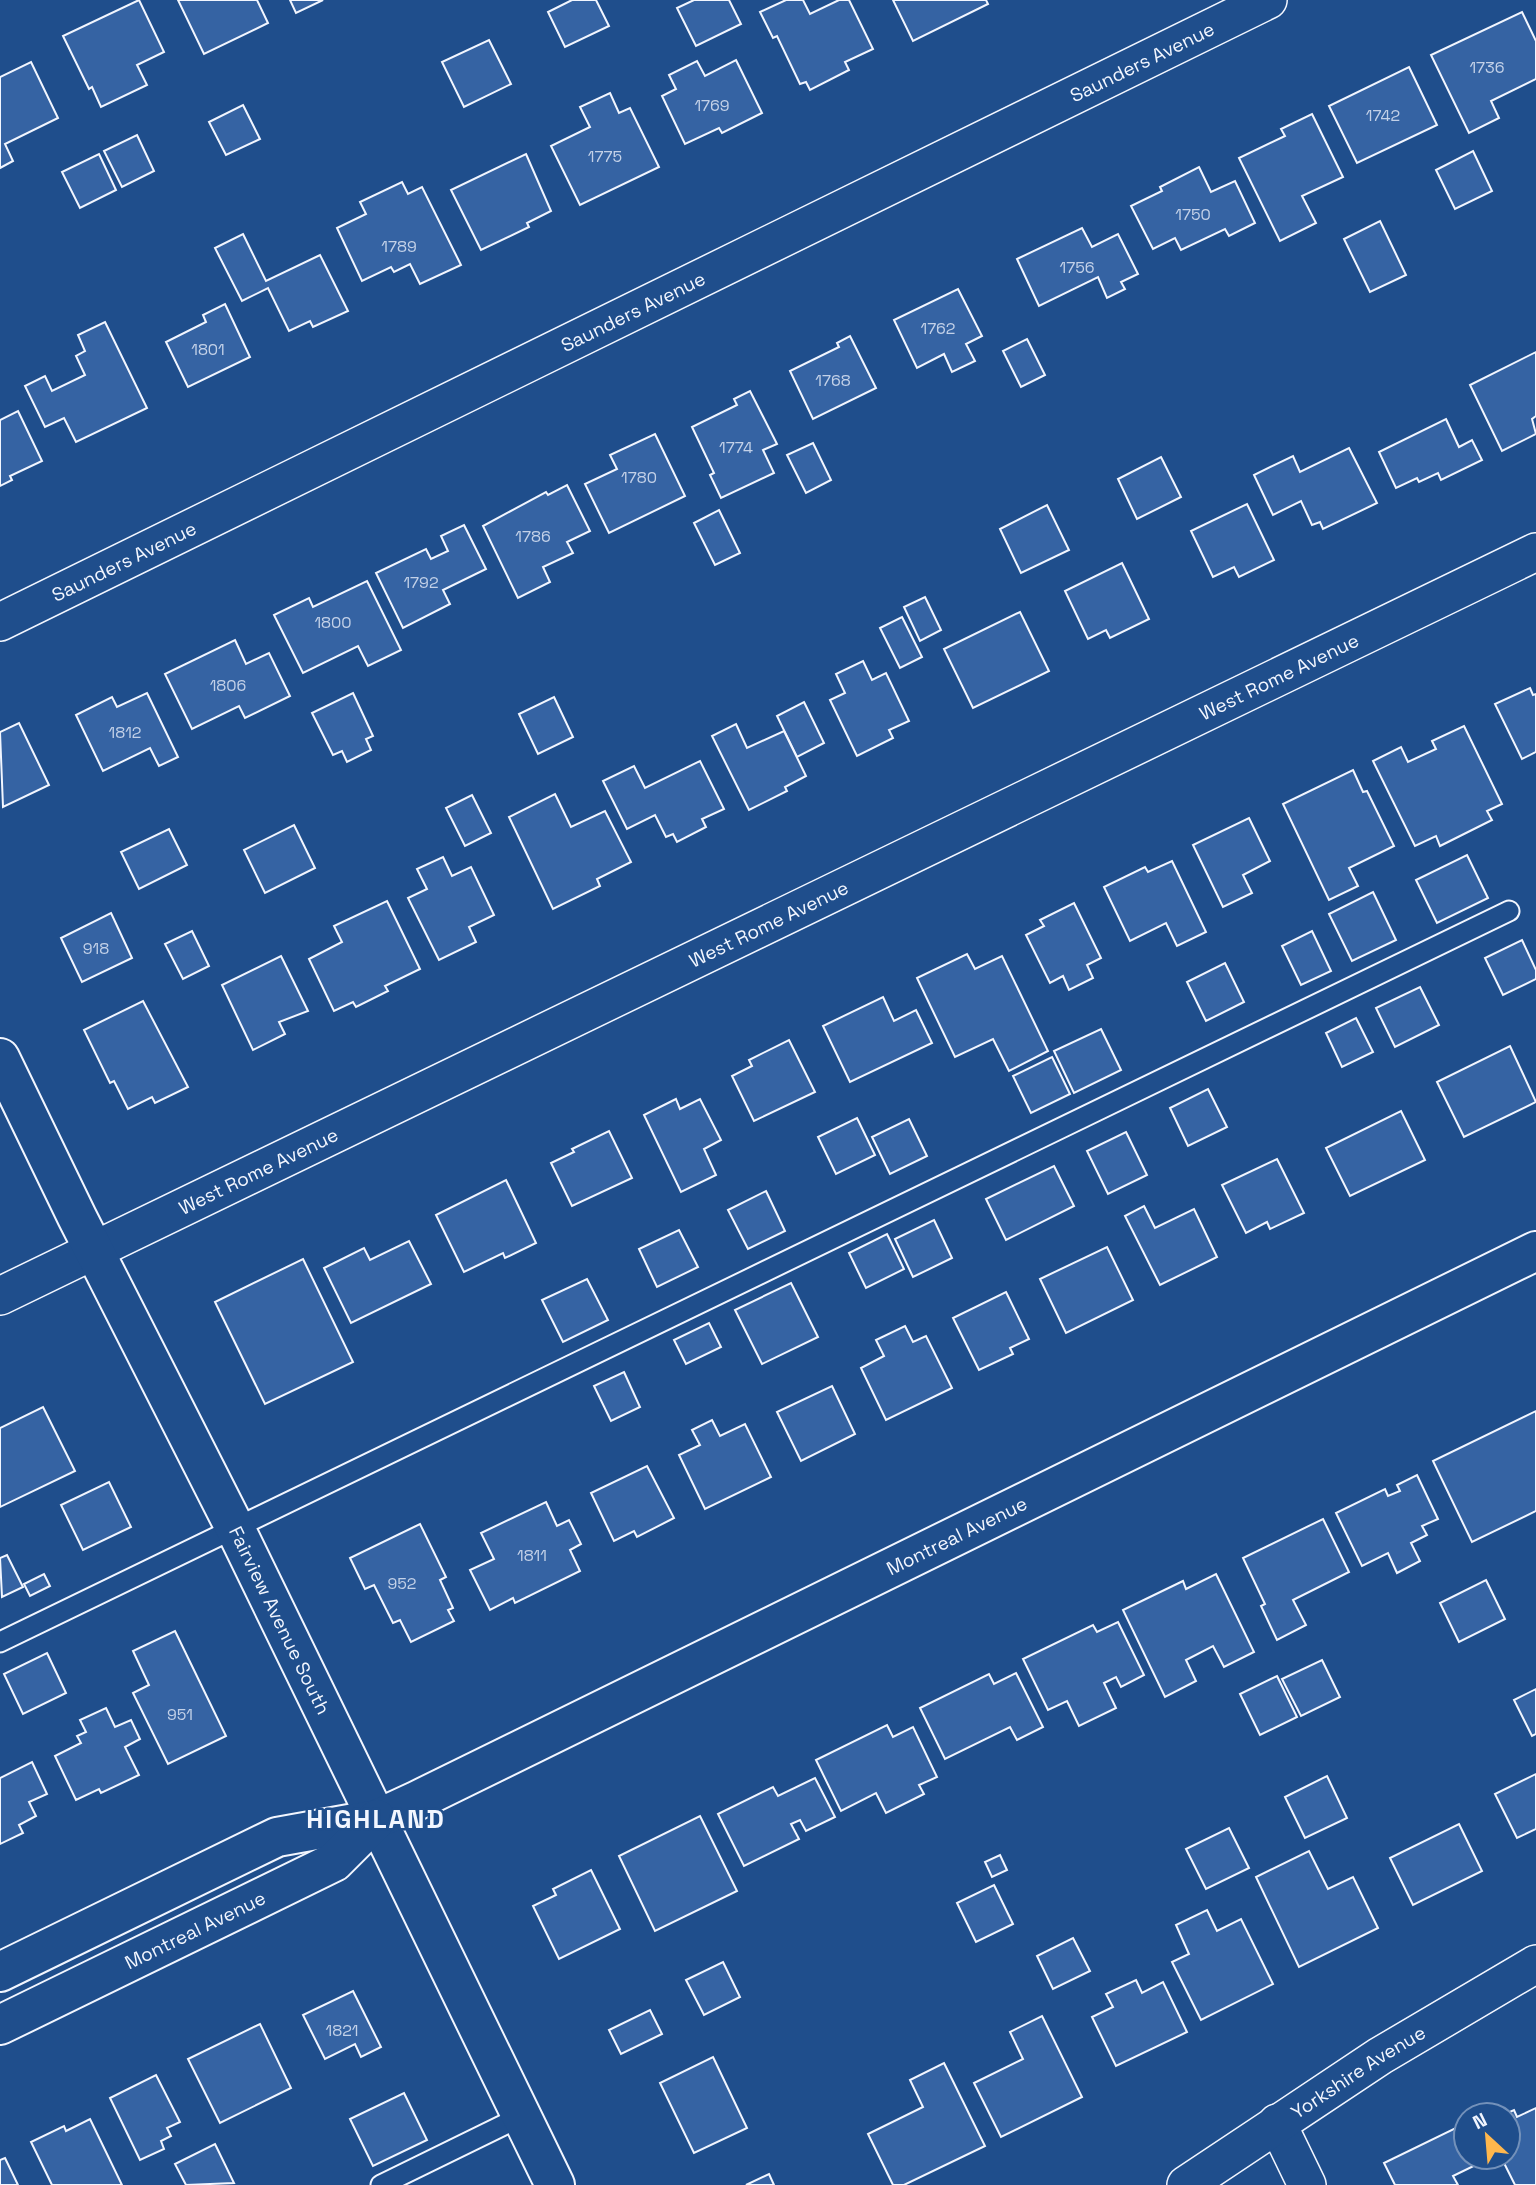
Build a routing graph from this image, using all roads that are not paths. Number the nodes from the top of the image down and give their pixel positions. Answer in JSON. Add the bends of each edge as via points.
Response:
{"nodes":[{"id":1,"x":1268,"y":0,"type":"edge"},
{"id":2,"x":1536,"y":552,"type":"edge"},
{"id":3,"x":0,"y":622,"type":"edge"},
{"id":4,"x":1509,"y":911,"type":"dead end"},
{"id":5,"x":0,"y":1058,"type":"edge"},
{"id":6,"x":93,"y":1250,"type":"junction"},
{"id":7,"x":1536,"y":1251,"type":"edge"},
{"id":8,"x":0,"y":1296,"type":"edge"},
{"id":9,"x":235,"y":1528,"type":"junction"},
{"id":10,"x":0,"y":1642,"type":"edge"},
{"id":11,"x":377,"y":1819,"type":"junction"},
{"id":12,"x":1536,"y":1964,"type":"edge"},
{"id":13,"x":0,"y":1972,"type":"edge"},
{"id":14,"x":0,"y":2025,"type":"edge"},
{"id":15,"x":522,"y":2116,"type":"junction"},
{"id":16,"x":1277,"y":2123,"type":"junction"},
{"id":17,"x":382,"y":2185,"type":"edge"},
{"id":18,"x":555,"y":2185,"type":"edge"},
{"id":19,"x":1186,"y":2185,"type":"edge"},
{"id":20,"x":1307,"y":2185,"type":"edge"}],
"edges":[{"from":1,"to":3,"type":"street","name":"Saunders Avenue"},
{"from":2,"to":6,"type":"street","name":"West Rome Avenue"},
{"from":4,"to":9,"type":"lane"},
{"from":5,"to":6,"type":"street","name":"Fairview Avenue South"},
{"from":6,"to":8,"type":"street","name":"West Rome Avenue"},
{"from":6,"to":9,"type":"street","name":"Fairview Avenue South"},
{"from":7,"to":11,"type":"street","name":"Montreal Avenue"},
{"from":9,"to":10,"type":"lane"},
{"from":9,"to":11,"type":"street","name":"Fairview Avenue South"},
{"from":11,"to":13,"type":"street","name":"Montreal Avenue","via":[[277,1837]]},
{"from":11,"to":14,"type":"street","name":"Montreal Avenue","via":[[334,1862]]},
{"from":11,"to":15,"type":"street","name":"Fairview Avenue South"},
{"from":12,"to":16,"type":"street","name":"Yorkshire Avenue"},
{"from":15,"to":17,"type":"lane"},
{"from":15,"to":18,"type":"street","name":"Fairview Avenue South"},
{"from":16,"to":19,"type":"street","name":"Yorkshire Avenue"},
{"from":16,"to":20,"type":"street"}]}
